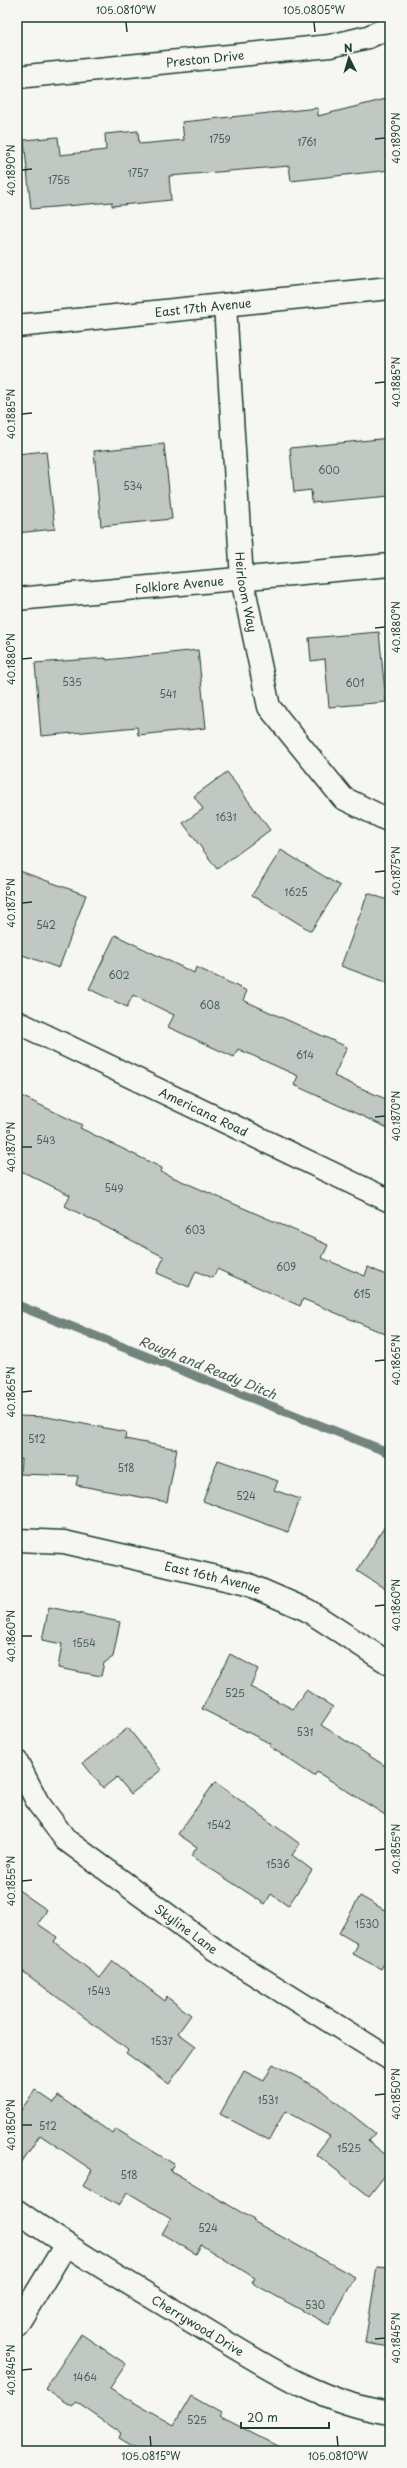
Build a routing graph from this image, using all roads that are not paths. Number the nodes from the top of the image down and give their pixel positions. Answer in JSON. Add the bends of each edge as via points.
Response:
{"nodes":[{"id":1,"x":390,"y":27,"type":"edge"},
{"id":2,"x":17,"y":77,"type":"edge"},
{"id":3,"x":390,"y":288,"type":"edge"},
{"id":4,"x":225,"y":305,"type":"junction"},
{"id":5,"x":17,"y":326,"type":"edge"},
{"id":6,"x":390,"y":565,"type":"edge"},
{"id":7,"x":242,"y":579,"type":"junction"},
{"id":8,"x":17,"y":599,"type":"edge"},
{"id":9,"x":390,"y":821,"type":"edge"},
{"id":10,"x":17,"y":1022,"type":"edge"},
{"id":11,"x":390,"y":1201,"type":"edge"},
{"id":12,"x":17,"y":1540,"type":"edge"},
{"id":13,"x":390,"y":1664,"type":"edge"},
{"id":14,"x":17,"y":1762,"type":"edge"},
{"id":15,"x":390,"y":2059,"type":"edge"},
{"id":16,"x":17,"y":2212,"type":"edge"},
{"id":17,"x":65,"y":2246,"type":"junction"},
{"id":18,"x":17,"y":2325,"type":"edge"},
{"id":19,"x":390,"y":2413,"type":"edge"}],
"edges":[{"from":1,"to":2,"type":"street","name":"Preston Drive","via":[[368,37],[330,46]]},
{"from":3,"to":4,"type":"street","name":"East 17th Avenue"},
{"from":4,"to":5,"type":"street","name":"East 17th Avenue"},
{"from":4,"to":7,"type":"street","name":"Heirloom Way"},
{"from":6,"to":7,"type":"street","name":"Folklore Avenue"},
{"from":7,"to":8,"type":"street","name":"Folklore Avenue"},
{"from":7,"to":9,"type":"street","name":"Heirloom Way","via":[[269,707],[343,798]]},
{"from":10,"to":11,"type":"street","name":"Americana Road"},
{"from":12,"to":13,"type":"street","name":"East 16th Avenue","via":[[64,1542],[247,1584],[307,1610]]},
{"from":14,"to":15,"type":"street","name":"Skyline Lane","via":[[38,1803],[66,1840],[214,1949]]},
{"from":16,"to":17,"type":"street","name":"Cherrywood Drive"},
{"from":17,"to":18,"type":"street"},
{"from":17,"to":19,"type":"street","name":"Cherrywood Drive","via":[[304,2388],[364,2409]]}]}
